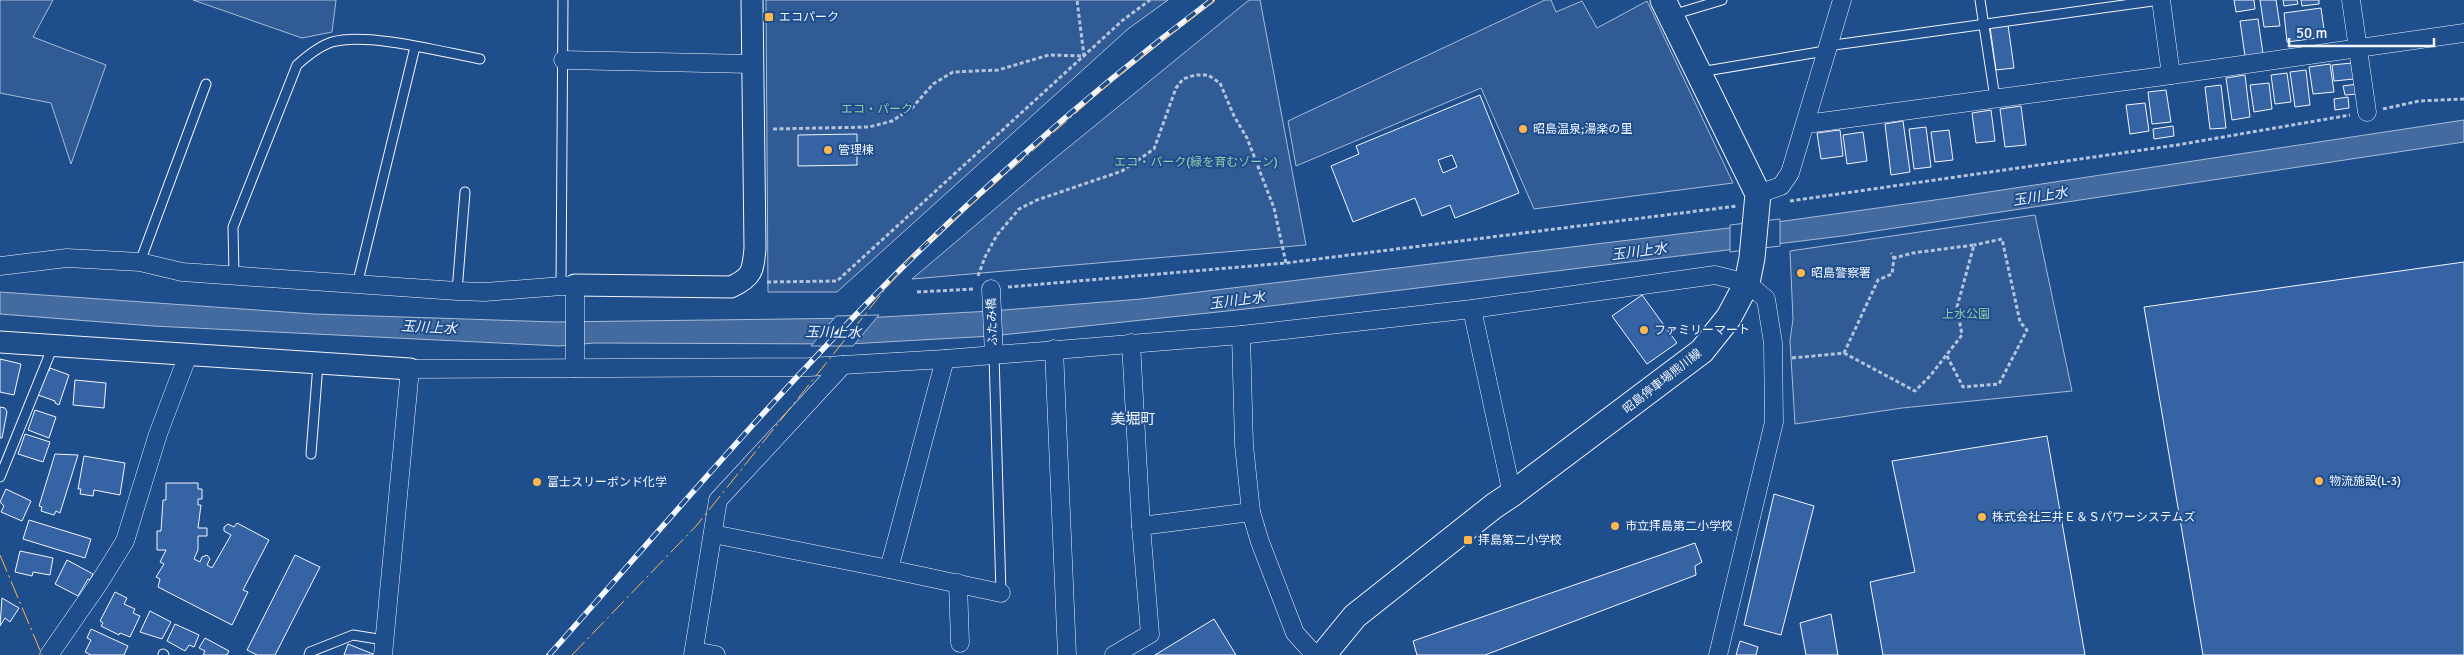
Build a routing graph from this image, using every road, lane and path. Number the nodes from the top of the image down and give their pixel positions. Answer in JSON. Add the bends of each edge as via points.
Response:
{"nodes":[{"id":1,"x":563,"y":0,"type":"edge"},
{"id":2,"x":752,"y":0,"type":"edge"},
{"id":3,"x":1077,"y":0,"type":"edge"},
{"id":4,"x":1150,"y":0,"type":"edge"},
{"id":5,"x":1722,"y":0,"type":"edge"},
{"id":6,"x":1842,"y":0,"type":"edge"},
{"id":7,"x":1980,"y":0,"type":"edge"},
{"id":8,"x":2161,"y":0,"type":"edge"},
{"id":9,"x":2351,"y":0,"type":"edge"},
{"id":10,"x":1666,"y":8,"type":"edge"},
{"id":11,"x":1983,"y":25,"type":"junction"},
{"id":12,"x":2464,"y":33,"type":"edge"},
{"id":13,"x":415,"y":47,"type":"junction"},
{"id":14,"x":2358,"y":48,"type":"junction"},
{"id":15,"x":1826,"y":49,"type":"junction"},
{"id":16,"x":1084,"y":56,"type":"junction"},
{"id":17,"x":480,"y":59,"type":"dead end"},
{"id":18,"x":563,"y":60,"type":"junction"},
{"id":19,"x":752,"y":64,"type":"junction"},
{"id":20,"x":1699,"y":72,"type":"junction"},
{"id":21,"x":2171,"y":75,"type":"junction"},
{"id":22,"x":206,"y":84,"type":"dead end"},
{"id":23,"x":1995,"y":98,"type":"junction"},
{"id":24,"x":2464,"y":99,"type":"edge"},
{"id":25,"x":2366,"y":112,"type":"junction"},
{"id":26,"x":1806,"y":124,"type":"junction"},
{"id":27,"x":773,"y":129,"type":"dead end"},
{"id":28,"x":465,"y":192,"type":"dead end"},
{"id":29,"x":1789,"y":202,"type":"dead end"},
{"id":30,"x":1750,"y":206,"type":"junction"},
{"id":31,"x":1974,"y":245,"type":"junction"},
{"id":32,"x":1891,"y":253,"type":"dead end"},
{"id":33,"x":1894,"y":258,"type":"junction"},
{"id":34,"x":140,"y":262,"type":"junction"},
{"id":35,"x":1286,"y":263,"type":"junction"},
{"id":36,"x":0,"y":266,"type":"edge"},
{"id":37,"x":234,"y":275,"type":"junction"},
{"id":38,"x":744,"y":281,"type":"junction"},
{"id":39,"x":1747,"y":282,"type":"junction"},
{"id":40,"x":357,"y":285,"type":"junction"},
{"id":41,"x":570,"y":289,"type":"junction"},
{"id":42,"x":983,"y":289,"type":"junction"},
{"id":43,"x":456,"y":291,"type":"junction"},
{"id":44,"x":916,"y":292,"type":"dead end"},
{"id":45,"x":1472,"y":310,"type":"junction"},
{"id":46,"x":1241,"y":335,"type":"junction"},
{"id":47,"x":0,"y":342,"type":"edge"},
{"id":48,"x":1131,"y":343,"type":"junction"},
{"id":49,"x":53,"y":346,"type":"junction"},
{"id":50,"x":1054,"y":349,"type":"junction"},
{"id":51,"x":1844,"y":353,"type":"junction"},
{"id":52,"x":188,"y":355,"type":"junction"},
{"id":53,"x":994,"y":355,"type":"junction"},
{"id":54,"x":1947,"y":356,"type":"junction"},
{"id":55,"x":1791,"y":358,"type":"dead end"},
{"id":56,"x":944,"y":359,"type":"junction"},
{"id":57,"x":318,"y":363,"type":"junction"},
{"id":58,"x":843,"y":365,"type":"junction"},
{"id":59,"x":575,"y":368,"type":"junction"},
{"id":60,"x":410,"y":369,"type":"junction"},
{"id":61,"x":311,"y":454,"type":"dead end"},
{"id":62,"x":0,"y":477,"type":"edge"},
{"id":63,"x":1512,"y":494,"type":"junction"},
{"id":64,"x":1251,"y":512,"type":"junction"},
{"id":65,"x":1141,"y":526,"type":"junction"},
{"id":66,"x":713,"y":534,"type":"junction"},
{"id":67,"x":888,"y":569,"type":"junction"},
{"id":68,"x":958,"y":583,"type":"junction"},
{"id":69,"x":1001,"y":593,"type":"joint"},
{"id":70,"x":960,"y":642,"type":"dead end"},
{"id":71,"x":383,"y":648,"type":"edge"},
{"id":72,"x":694,"y":653,"type":"edge"},
{"id":73,"x":49,"y":655,"type":"edge"},
{"id":74,"x":309,"y":655,"type":"edge"},
{"id":75,"x":716,"y":655,"type":"edge"},
{"id":76,"x":1067,"y":655,"type":"edge"},
{"id":77,"x":1114,"y":655,"type":"edge"},
{"id":78,"x":1315,"y":655,"type":"edge"},
{"id":79,"x":1323,"y":655,"type":"edge"},
{"id":80,"x":1718,"y":655,"type":"edge"}],
"edges":[{"from":1,"to":18,"type":"lane"},
{"from":2,"to":19,"type":"street"},
{"from":3,"to":16,"type":"path"},
{"from":4,"to":16,"type":"path"},
{"from":5,"to":10,"type":"lane"},
{"from":6,"to":15,"type":"street"},
{"from":7,"to":11,"type":"lane"},
{"from":8,"to":11,"type":"lane"},
{"from":8,"to":21,"type":"street"},
{"from":9,"to":14,"type":"street"},
{"from":10,"to":20,"type":"main road"},
{"from":11,"to":15,"type":"lane"},
{"from":11,"to":23,"type":"lane"},
{"from":12,"to":14,"type":"street"},
{"from":13,"to":17,"type":"lane"},
{"from":13,"to":37,"type":"lane","via":[[361,38],[332,42],[307,55],[297,65],[233,227]]},
{"from":13,"to":40,"type":"lane"},
{"from":14,"to":21,"type":"street"},
{"from":14,"to":25,"type":"street"},
{"from":15,"to":20,"type":"lane"},
{"from":15,"to":26,"type":"street"},
{"from":16,"to":27,"type":"path","via":[[1049,55],[998,70],[953,72],[933,84],[912,108],[892,122]]},
{"from":16,"to":38,"type":"path","via":[[837,281]]},
{"from":18,"to":19,"type":"street"},
{"from":18,"to":41,"type":"lane"},
{"from":19,"to":38,"type":"street","via":[[755,248],[752,271]]},
{"from":20,"to":30,"type":"main road"},
{"from":21,"to":23,"type":"street"},
{"from":22,"to":34,"type":"lane"},
{"from":23,"to":26,"type":"street"},
{"from":24,"to":25,"type":"path","via":[[2419,101]]},
{"from":25,"to":29,"type":"path","via":[[2177,145]]},
{"from":26,"to":30,"type":"street","via":[[1790,173],[1781,186]]},
{"from":28,"to":43,"type":"lane"},
{"from":30,"to":35,"type":"path"},
{"from":30,"to":39,"type":"main road","name":"昭島停車場熊川線","via":[[1752,258]]},
{"from":31,"to":33,"type":"path"},
{"from":31,"to":54,"type":"path","via":[[1956,307],[1962,335]]},
{"from":31,"to":54,"type":"path","via":[[2002,239],[2020,322],[2027,330],[1999,384],[1962,387]]},
{"from":32,"to":33,"type":"path"},
{"from":33,"to":51,"type":"path","via":[[1892,274],[1878,280]]},
{"from":34,"to":36,"type":"street","via":[[67,258]]},
{"from":34,"to":37,"type":"street","via":[[182,272]]},
{"from":35,"to":42,"type":"path"},
{"from":35,"to":42,"type":"path","via":[[1274,208],[1248,138],[1220,83],[1208,75],[1195,75],[1183,79],[1176,88],[1154,149],[1122,171],[1019,209],[984,257]]},
{"from":37,"to":40,"type":"street"},
{"from":38,"to":41,"type":"street","via":[[731,287]]},
{"from":39,"to":45,"type":"street","via":[[1715,276]]},
{"from":39,"to":63,"type":"main road","name":"昭島停車場熊川線","via":[[1729,317],[1702,351]]},
{"from":39,"to":80,"type":"street","via":[[1766,299],[1773,343],[1774,422]]},
{"from":40,"to":43,"type":"street"},
{"from":41,"to":43,"type":"street"},
{"from":41,"to":59,"type":"street"},
{"from":42,"to":44,"type":"path"},
{"from":42,"to":53,"type":"street","name":"ふたみ橋"},
{"from":45,"to":46,"type":"street"},
{"from":45,"to":63,"type":"street"},
{"from":46,"to":48,"type":"street"},
{"from":46,"to":64,"type":"street","via":[[1244,445]]},
{"from":47,"to":49,"type":"street"},
{"from":48,"to":50,"type":"street"},
{"from":48,"to":65,"type":"street"},
{"from":49,"to":52,"type":"street"},
{"from":49,"to":62,"type":"lane"},
{"from":50,"to":53,"type":"street"},
{"from":50,"to":76,"type":"street"},
{"from":51,"to":54,"type":"path","via":[[1915,391]]},
{"from":51,"to":55,"type":"path"},
{"from":52,"to":57,"type":"street"},
{"from":52,"to":73,"type":"street","via":[[158,434],[125,542]]},
{"from":53,"to":56,"type":"street"},
{"from":53,"to":69,"type":"lane"},
{"from":56,"to":58,"type":"street"},
{"from":56,"to":67,"type":"street"},
{"from":57,"to":60,"type":"street"},
{"from":57,"to":61,"type":"lane"},
{"from":58,"to":59,"type":"street"},
{"from":58,"to":66,"type":"street","via":[[718,500]]},
{"from":59,"to":60,"type":"street"},
{"from":60,"to":71,"type":"street"},
{"from":63,"to":79,"type":"main road","name":"昭島停車場熊川線","via":[[1355,616]]},
{"from":64,"to":65,"type":"street"},
{"from":64,"to":78,"type":"street","via":[[1295,633]]},
{"from":65,"to":77,"type":"street","via":[[1150,634]]},
{"from":66,"to":67,"type":"street"},
{"from":66,"to":72,"type":"street"},
{"from":67,"to":68,"type":"street"},
{"from":68,"to":69,"type":"street"},
{"from":68,"to":70,"type":"street"},
{"from":71,"to":74,"type":"lane","via":[[353,636]]},
{"from":72,"to":75,"type":"street"}]}
